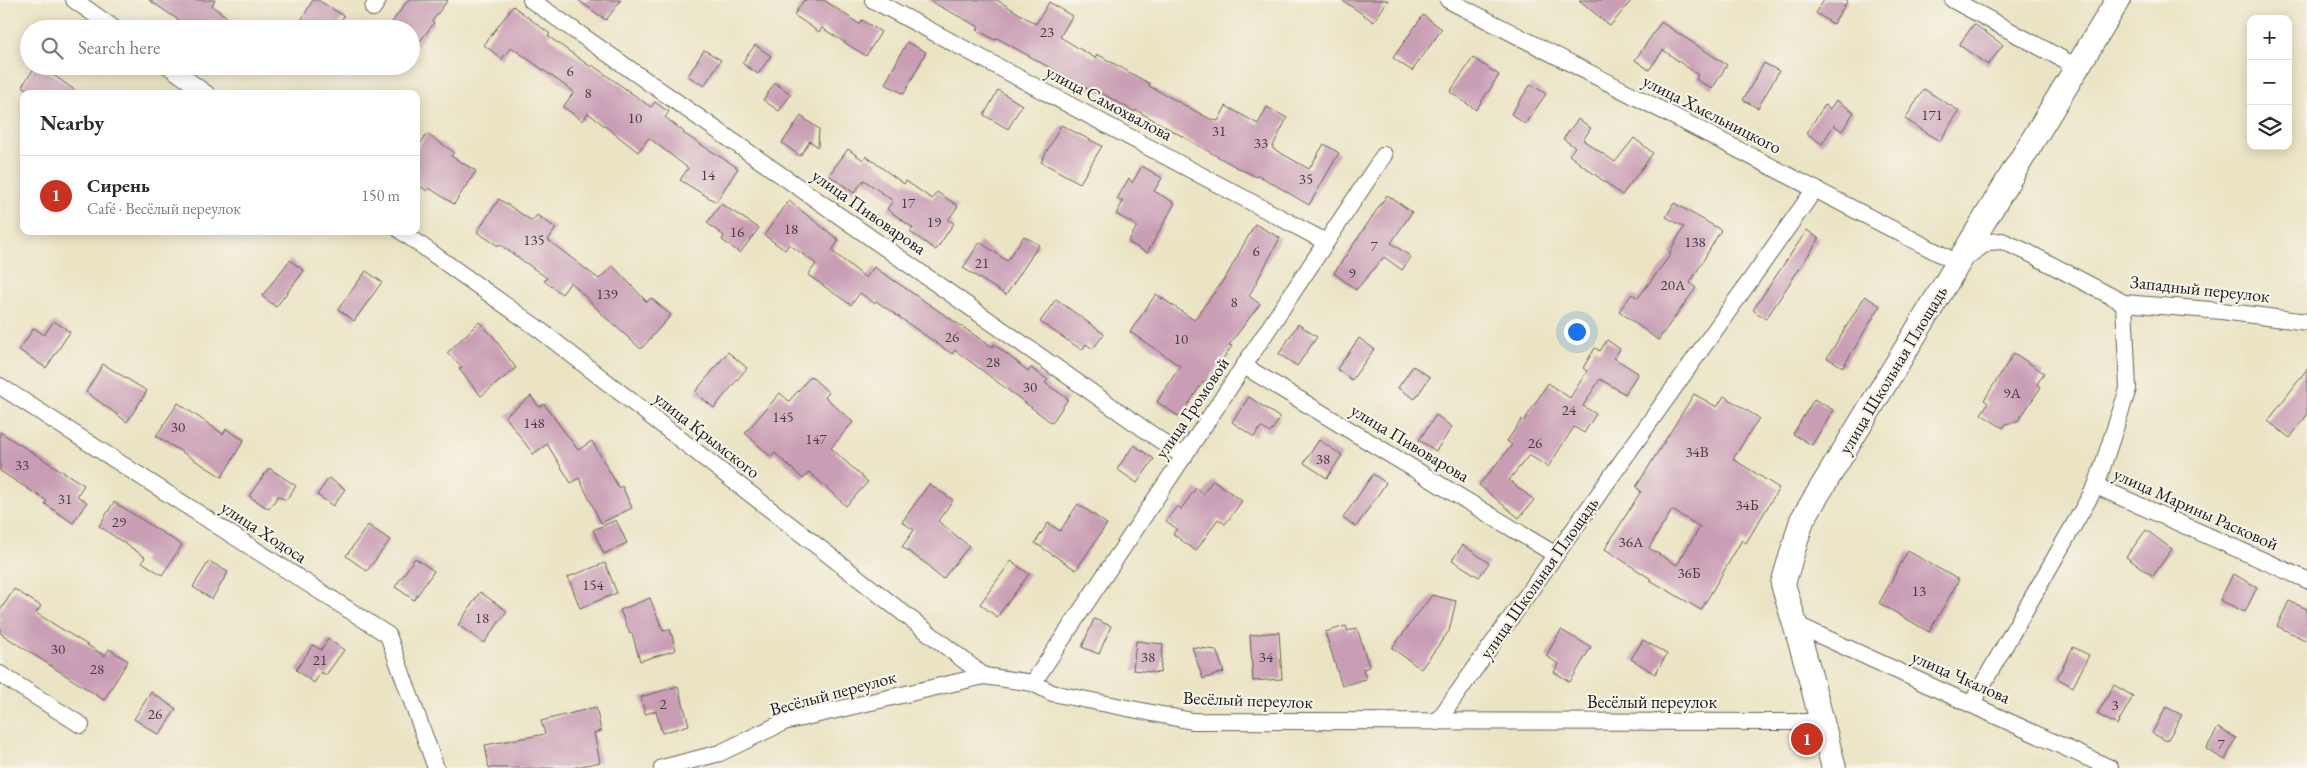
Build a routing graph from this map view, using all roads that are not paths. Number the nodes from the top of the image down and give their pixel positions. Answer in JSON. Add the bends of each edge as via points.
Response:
{"nodes":[{"id":1,"x":74,"y":0,"type":"edge"},
{"id":2,"x":530,"y":0,"type":"edge"},
{"id":3,"x":873,"y":0,"type":"edge"},
{"id":4,"x":1448,"y":0,"type":"edge"},
{"id":5,"x":1953,"y":0,"type":"edge"},
{"id":6,"x":2118,"y":0,"type":"edge"},
{"id":7,"x":102,"y":20,"type":"edge"},
{"id":8,"x":2077,"y":67,"type":"junction"},
{"id":9,"x":181,"y":75,"type":"edge"},
{"id":10,"x":201,"y":90,"type":"edge"},
{"id":11,"x":1384,"y":155,"type":"dead end"},
{"id":12,"x":1815,"y":189,"type":"junction"},
{"id":13,"x":407,"y":235,"type":"edge"},
{"id":14,"x":1326,"y":242,"type":"junction"},
{"id":15,"x":1958,"y":263,"type":"junction"},
{"id":16,"x":2124,"y":303,"type":"junction"},
{"id":17,"x":2307,"y":322,"type":"edge"},
{"id":18,"x":1244,"y":366,"type":"junction"},
{"id":19,"x":0,"y":386,"type":"edge"},
{"id":20,"x":1184,"y":456,"type":"junction"},
{"id":21,"x":2096,"y":486,"type":"junction"},
{"id":22,"x":1556,"y":555,"type":"junction"},
{"id":23,"x":2307,"y":580,"type":"edge"},
{"id":24,"x":1795,"y":624,"type":"junction"},
{"id":25,"x":0,"y":674,"type":"edge"},
{"id":26,"x":984,"y":676,"type":"junction"},
{"id":27,"x":1033,"y":683,"type":"junction"},
{"id":28,"x":1972,"y":703,"type":"junction"},
{"id":29,"x":1437,"y":722,"type":"junction"},
{"id":30,"x":1822,"y":722,"type":"junction"},
{"id":31,"x":81,"y":725,"type":"dead end"},
{"id":32,"x":436,"y":768,"type":"edge"},
{"id":33,"x":662,"y":768,"type":"edge"},
{"id":34,"x":1834,"y":768,"type":"edge"},
{"id":35,"x":2110,"y":768,"type":"edge"}],
"edges":[{"from":1,"to":7,"type":"street"},
{"from":2,"to":20,"type":"street","name":"улица Пивоварова"},
{"from":3,"to":14,"type":"street","name":"улица Самохвалова"},
{"from":4,"to":12,"type":"street","name":"улица Хмельницкого"},
{"from":5,"to":8,"type":"street"},
{"from":6,"to":8,"type":"main road","name":"улица Школьная Площадь"},
{"from":8,"to":15,"type":"main road","name":"улица Школьная Площадь"},
{"from":9,"to":10,"type":"street"},
{"from":11,"to":14,"type":"street","name":"улица Громовой"},
{"from":12,"to":15,"type":"street","name":"улица Хмельницкого"},
{"from":12,"to":22,"type":"street","name":"улица Школьная Площадь"},
{"from":13,"to":26,"type":"street","name":"улица Крымского","via":[[540,330]]},
{"from":14,"to":18,"type":"street","name":"улица Громовой"},
{"from":15,"to":16,"type":"street","name":"Западный переулок","via":[[1988,242],[2002,242]]},
{"from":15,"to":24,"type":"main road","name":"улица Школьная Площадь","via":[[1802,520],[1783,584]]},
{"from":16,"to":17,"type":"street","name":"Западный переулок"},
{"from":16,"to":21,"type":"street","via":[[2128,389]]},
{"from":18,"to":20,"type":"street","name":"улица Громовой"},
{"from":18,"to":22,"type":"street","name":"улица Пивоварова"},
{"from":19,"to":32,"type":"street","name":"улица Ходоса","via":[[388,635]]},
{"from":20,"to":27,"type":"street","name":"улица Громовой"},
{"from":21,"to":23,"type":"street","name":"улица Марины Расковой"},
{"from":21,"to":28,"type":"street"},
{"from":22,"to":29,"type":"street","name":"улица Школьная Площадь"},
{"from":24,"to":28,"type":"street","name":"улица Чкалова"},
{"from":24,"to":30,"type":"main road","name":"улица Школьная Площадь"},
{"from":25,"to":31,"type":"street"},
{"from":26,"to":27,"type":"street","name":"Весёлый переулок"},
{"from":26,"to":33,"type":"street","name":"Весёлый переулок","via":[[784,722],[720,753]]},
{"from":27,"to":29,"type":"street","name":"Весёлый переулок","via":[[1052,693],[1192,721]]},
{"from":28,"to":35,"type":"street","name":"улица Чкалова"},
{"from":29,"to":30,"type":"street","name":"Весёлый переулок"},
{"from":30,"to":34,"type":"main road","name":"улица Школьная Площадь"}]}
